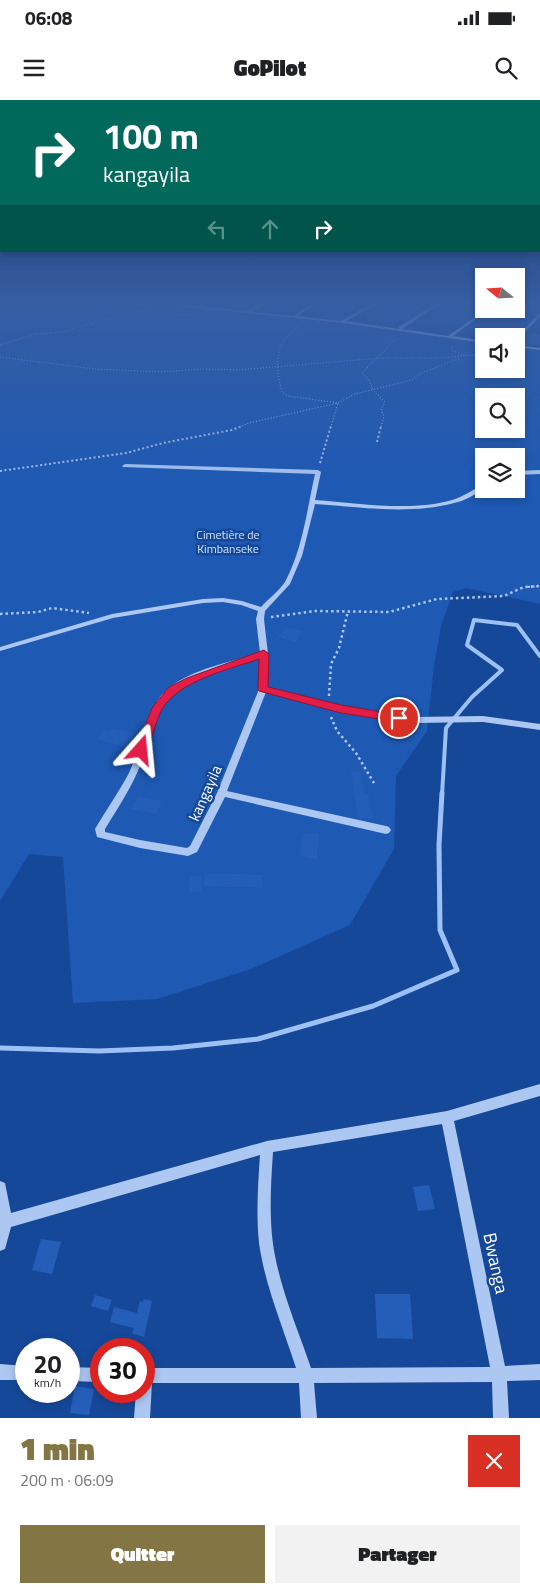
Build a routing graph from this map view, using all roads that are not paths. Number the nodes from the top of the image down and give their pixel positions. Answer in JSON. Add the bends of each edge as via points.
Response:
{"nodes":[{"id":1,"x":125,"y":466,"type":"dead end"},
{"id":2,"x":318,"y":472,"type":"joint"},
{"id":3,"x":539,"y":472,"type":"edge"},
{"id":4,"x":525,"y":473,"type":"edge"},
{"id":5,"x":475,"y":492,"type":"edge"},
{"id":6,"x":311,"y":502,"type":"junction"},
{"id":7,"x":261,"y":615,"type":"junction"},
{"id":8,"x":0,"y":649,"type":"edge"},
{"id":9,"x":264,"y":654,"type":"junction"},
{"id":10,"x":263,"y":689,"type":"junction"},
{"id":11,"x":540,"y":727,"type":"edge"},
{"id":12,"x":222,"y":792,"type":"junction"},
{"id":13,"x":386,"y":830,"type":"dead end"},
{"id":14,"x":540,"y":1090,"type":"edge"},
{"id":15,"x":447,"y":1117,"type":"junction"},
{"id":16,"x":267,"y":1147,"type":"junction"},
{"id":17,"x":0,"y":1188,"type":"edge"},
{"id":18,"x":3,"y":1222,"type":"edge"},
{"id":19,"x":0,"y":1244,"type":"edge"},
{"id":20,"x":0,"y":1372,"type":"edge"},
{"id":21,"x":540,"y":1372,"type":"edge"},
{"id":22,"x":15,"y":1373,"type":"edge"},
{"id":23,"x":306,"y":1374,"type":"junction"},
{"id":24,"x":499,"y":1374,"type":"junction"},
{"id":25,"x":155,"y":1376,"type":"edge"},
{"id":26,"x":143,"y":1403,"type":"edge"},
{"id":27,"x":142,"y":1418,"type":"edge"},
{"id":28,"x":309,"y":1418,"type":"edge"},
{"id":29,"x":501,"y":1418,"type":"edge"}],
"edges":[{"from":1,"to":2,"type":"street"},
{"from":2,"to":6,"type":"street"},
{"from":3,"to":4,"type":"street"},
{"from":5,"to":6,"type":"street","via":[[438,504],[386,506]]},
{"from":6,"to":7,"type":"street","via":[[299,556],[287,584]]},
{"from":7,"to":8,"type":"street","via":[[242,603],[210,600],[112,616]]},
{"from":7,"to":9,"type":"street","name":"kangayila"},
{"from":9,"to":10,"type":"street","name":"kangayila"},
{"from":9,"to":12,"type":"street","name":"kangayila","via":[[190,680],[163,699],[152,719],[136,765],[100,834],[192,852]]},
{"from":10,"to":11,"type":"street","via":[[367,714],[414,720],[483,720]]},
{"from":10,"to":12,"type":"street","name":"kangayila"},
{"from":12,"to":13,"type":"street"},
{"from":14,"to":15,"type":"street"},
{"from":15,"to":16,"type":"street"},
{"from":15,"to":24,"type":"street","name":"Bwanga"},
{"from":16,"to":18,"type":"street"},
{"from":16,"to":23,"type":"street","via":[[266,1243],[274,1281]]},
{"from":17,"to":18,"type":"street"},
{"from":18,"to":19,"type":"street"},
{"from":20,"to":22,"type":"street"},
{"from":21,"to":24,"type":"street"},
{"from":23,"to":24,"type":"street"},
{"from":23,"to":25,"type":"street"},
{"from":23,"to":28,"type":"street"},
{"from":24,"to":29,"type":"street","name":"Bwanga"},
{"from":26,"to":27,"type":"street"}]}
